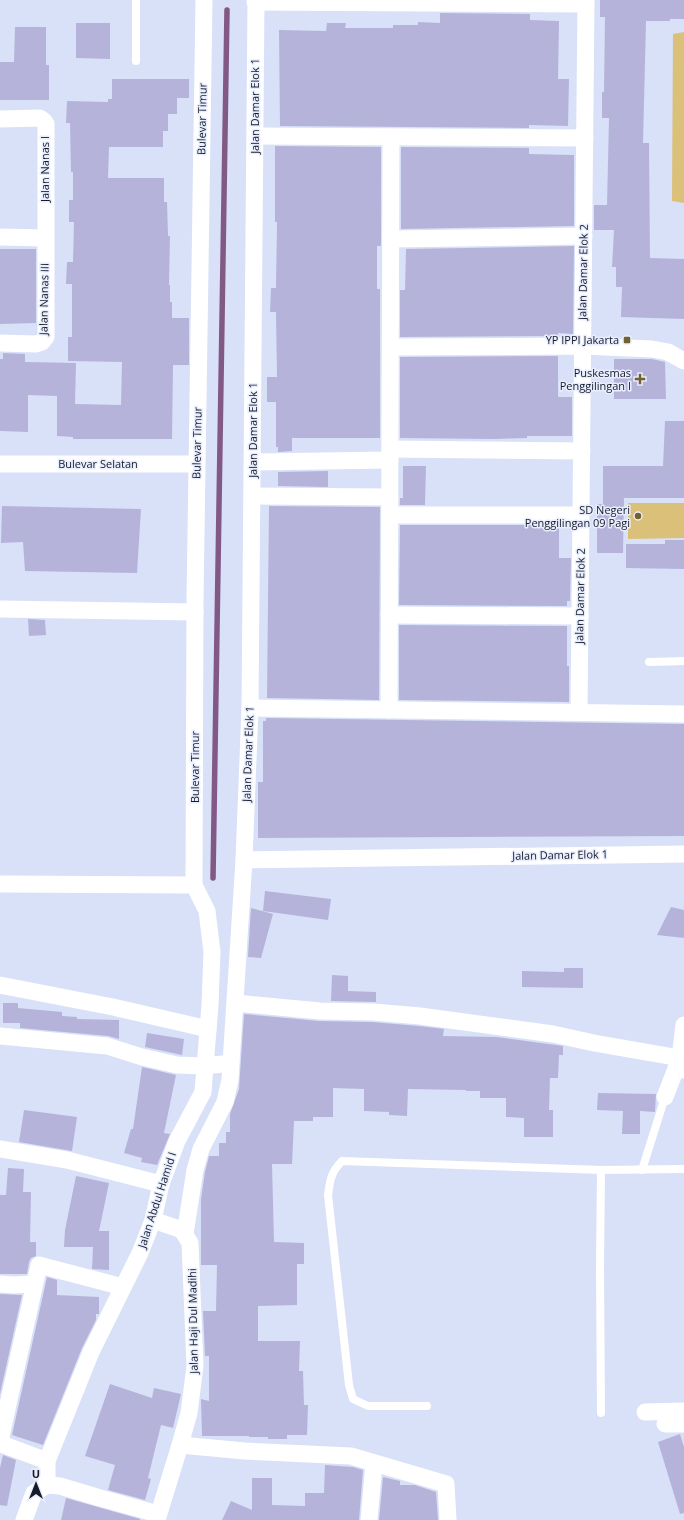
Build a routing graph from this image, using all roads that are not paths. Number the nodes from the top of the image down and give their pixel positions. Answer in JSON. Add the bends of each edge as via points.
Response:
{"nodes":[{"id":1,"x":136,"y":0,"type":"edge"},
{"id":2,"x":204,"y":0,"type":"edge"},
{"id":3,"x":255,"y":1,"type":"edge"},
{"id":4,"x":586,"y":2,"type":"edge"},
{"id":5,"x":136,"y":60,"type":"dead end"},
{"id":6,"x":0,"y":119,"type":"edge"},
{"id":7,"x":255,"y":136,"type":"junction"},
{"id":8,"x":392,"y":137,"type":"junction"},
{"id":9,"x":585,"y":138,"type":"junction"},
{"id":10,"x":584,"y":236,"type":"junction"},
{"id":11,"x":0,"y":237,"type":"edge"},
{"id":12,"x":45,"y":238,"type":"junction"},
{"id":13,"x":391,"y":239,"type":"junction"},
{"id":14,"x":0,"y":343,"type":"edge"},
{"id":15,"x":582,"y":346,"type":"junction"},
{"id":16,"x":390,"y":347,"type":"junction"},
{"id":17,"x":684,"y":361,"type":"edge"},
{"id":18,"x":582,"y":451,"type":"junction"},
{"id":19,"x":390,"y":455,"type":"junction"},
{"id":20,"x":253,"y":462,"type":"junction"},
{"id":21,"x":0,"y":464,"type":"edge"},
{"id":22,"x":196,"y":464,"type":"junction"},
{"id":23,"x":253,"y":496,"type":"junction"},
{"id":24,"x":390,"y":497,"type":"junction"},
{"id":25,"x":390,"y":515,"type":"junction"},
{"id":26,"x":581,"y":515,"type":"junction"},
{"id":27,"x":0,"y":609,"type":"edge"},
{"id":28,"x":196,"y":612,"type":"junction"},
{"id":29,"x":389,"y":615,"type":"junction"},
{"id":30,"x":580,"y":616,"type":"junction"},
{"id":31,"x":684,"y":661,"type":"edge"},
{"id":32,"x":649,"y":662,"type":"dead end"},
{"id":33,"x":250,"y":708,"type":"junction"},
{"id":34,"x":389,"y":710,"type":"junction"},
{"id":35,"x":579,"y":712,"type":"junction"},
{"id":36,"x":684,"y":714,"type":"edge"},
{"id":37,"x":684,"y":854,"type":"edge"},
{"id":38,"x":244,"y":860,"type":"junction"},
{"id":39,"x":0,"y":884,"type":"edge"},
{"id":40,"x":194,"y":885,"type":"junction"},
{"id":41,"x":0,"y":985,"type":"edge"},
{"id":42,"x":235,"y":1003,"type":"junction"},
{"id":43,"x":684,"y":1025,"type":"edge"},
{"id":44,"x":208,"y":1029,"type":"junction"},
{"id":45,"x":0,"y":1036,"type":"edge"},
{"id":46,"x":231,"y":1064,"type":"junction"},
{"id":47,"x":682,"y":1064,"type":"edge"},
{"id":48,"x":205,"y":1066,"type":"junction"},
{"id":49,"x":665,"y":1097,"type":"joint"},
{"id":50,"x":0,"y":1149,"type":"edge"},
{"id":51,"x":684,"y":1168,"type":"edge"},
{"id":52,"x":602,"y":1170,"type":"junction"},
{"id":53,"x":642,"y":1170,"type":"junction"},
{"id":54,"x":161,"y":1184,"type":"junction"},
{"id":55,"x":154,"y":1221,"type":"junction"},
{"id":56,"x":183,"y":1232,"type":"junction"},
{"id":57,"x":0,"y":1284,"type":"edge"},
{"id":58,"x":34,"y":1284,"type":"junction"},
{"id":59,"x":123,"y":1287,"type":"junction"},
{"id":60,"x":427,"y":1406,"type":"dead end"},
{"id":61,"x":645,"y":1412,"type":"dead end"},
{"id":62,"x":684,"y":1412,"type":"edge"},
{"id":63,"x":600,"y":1413,"type":"dead end"},
{"id":64,"x":665,"y":1424,"type":"dead end"},
{"id":65,"x":684,"y":1424,"type":"edge"},
{"id":66,"x":180,"y":1445,"type":"junction"},
{"id":67,"x":47,"y":1461,"type":"junction"},
{"id":68,"x":374,"y":1463,"type":"junction"},
{"id":69,"x":47,"y":1485,"type":"junction"},
{"id":70,"x":158,"y":1517,"type":"edge"},
{"id":71,"x":24,"y":1520,"type":"edge"},
{"id":72,"x":369,"y":1520,"type":"edge"},
{"id":73,"x":448,"y":1520,"type":"edge"}],
"edges":[{"from":1,"to":5,"type":"lane"},
{"from":2,"to":22,"type":"street","name":"Bulevar Timur"},
{"from":3,"to":4,"type":"street"},
{"from":3,"to":7,"type":"street","name":"Jalan Damar Elok 1"},
{"from":4,"to":9,"type":"street","name":"Jalan Damar Elok 2"},
{"from":6,"to":12,"type":"street","name":"Jalan Nanas I","via":[[40,118],[45,122]]},
{"from":7,"to":8,"type":"street"},
{"from":7,"to":20,"type":"street","name":"Jalan Damar Elok 1"},
{"from":8,"to":9,"type":"street"},
{"from":8,"to":13,"type":"street"},
{"from":9,"to":10,"type":"street","name":"Jalan Damar Elok 2"},
{"from":10,"to":13,"type":"street"},
{"from":10,"to":15,"type":"street","name":"Jalan Damar Elok 2"},
{"from":11,"to":12,"type":"street"},
{"from":12,"to":14,"type":"street","name":"Jalan Nanas III","via":[[46,337],[36,344]]},
{"from":13,"to":16,"type":"street"},
{"from":15,"to":16,"type":"street"},
{"from":15,"to":17,"type":"street","via":[[652,349],[668,352]]},
{"from":15,"to":18,"type":"street","name":"Jalan Damar Elok 2"},
{"from":16,"to":19,"type":"street"},
{"from":18,"to":19,"type":"street"},
{"from":18,"to":26,"type":"street","name":"Jalan Damar Elok 2"},
{"from":19,"to":20,"type":"street"},
{"from":19,"to":24,"type":"street"},
{"from":20,"to":23,"type":"street","name":"Jalan Damar Elok 1"},
{"from":21,"to":22,"type":"street","name":"Bulevar Selatan"},
{"from":22,"to":28,"type":"street","name":"Bulevar Timur"},
{"from":23,"to":24,"type":"street"},
{"from":23,"to":33,"type":"street","name":"Jalan Damar Elok 1"},
{"from":24,"to":25,"type":"street"},
{"from":25,"to":26,"type":"street"},
{"from":25,"to":29,"type":"street"},
{"from":26,"to":30,"type":"street","name":"Jalan Damar Elok 2"},
{"from":27,"to":28,"type":"street"},
{"from":28,"to":40,"type":"street","name":"Bulevar Timur"},
{"from":29,"to":30,"type":"street"},
{"from":29,"to":34,"type":"street"},
{"from":30,"to":35,"type":"street","name":"Jalan Damar Elok 2"},
{"from":31,"to":32,"type":"lane"},
{"from":33,"to":34,"type":"street"},
{"from":33,"to":38,"type":"street","name":"Jalan Damar Elok 1"},
{"from":34,"to":35,"type":"street"},
{"from":35,"to":36,"type":"street"},
{"from":37,"to":38,"type":"street","name":"Jalan Damar Elok 1"},
{"from":38,"to":42,"type":"street","name":"Jalan Damar Elok 1"},
{"from":39,"to":40,"type":"street"},
{"from":40,"to":44,"type":"street","name":"Jalan Abdul Hamid I","via":[[207,911],[212,952]]},
{"from":41,"to":44,"type":"street"},
{"from":42,"to":46,"type":"street","name":"Jalan Damar Elok 1"},
{"from":42,"to":47,"type":"street","via":[[436,1018],[553,1034]]},
{"from":43,"to":47,"type":"street"},
{"from":44,"to":48,"type":"street","name":"Jalan Abdul Hamid I"},
{"from":45,"to":48,"type":"street","via":[[107,1046],[177,1065]]},
{"from":46,"to":48,"type":"street"},
{"from":46,"to":56,"type":"street","name":"Jalan Damar Elok 1","via":[[225,1102],[201,1148]]},
{"from":47,"to":49,"type":"street"},
{"from":48,"to":54,"type":"street","name":"Jalan Abdul Hamid I","via":[[203,1092],[177,1141]]},
{"from":49,"to":53,"type":"lane"},
{"from":50,"to":54,"type":"street","via":[[67,1160]]},
{"from":51,"to":53,"type":"lane"},
{"from":52,"to":53,"type":"lane"},
{"from":52,"to":60,"type":"lane","via":[[342,1161],[334,1168],[328,1195],[349,1385],[353,1399],[368,1406]]},
{"from":52,"to":63,"type":"lane"},
{"from":54,"to":55,"type":"street","name":"Jalan Abdul Hamid I"},
{"from":55,"to":56,"type":"street"},
{"from":55,"to":59,"type":"street","name":"Jalan Abdul Hamid I"},
{"from":56,"to":66,"type":"street","name":"Jalan Haji Dul Madihi","via":[[189,1240],[191,1251],[195,1366],[189,1413]]},
{"from":57,"to":58,"type":"street"},
{"from":58,"to":59,"type":"street","via":[[39,1265]]},
{"from":58,"to":67,"type":"street","via":[[1,1436],[4,1445]]},
{"from":59,"to":67,"type":"street","name":"Jalan Abdul Hamid I","via":[[91,1352]]},
{"from":61,"to":62,"type":"street"},
{"from":64,"to":65,"type":"street"},
{"from":66,"to":68,"type":"street","via":[[245,1452],[351,1456]]},
{"from":66,"to":70,"type":"street","name":"Jalan Haji Dul Madihi"},
{"from":67,"to":69,"type":"street","name":"Jalan Abdul Hamid I"},
{"from":68,"to":72,"type":"street"},
{"from":68,"to":73,"type":"street","via":[[446,1484]]},
{"from":69,"to":70,"type":"street","via":[[60,1486]]},
{"from":69,"to":71,"type":"street","via":[[34,1493]]}]}
